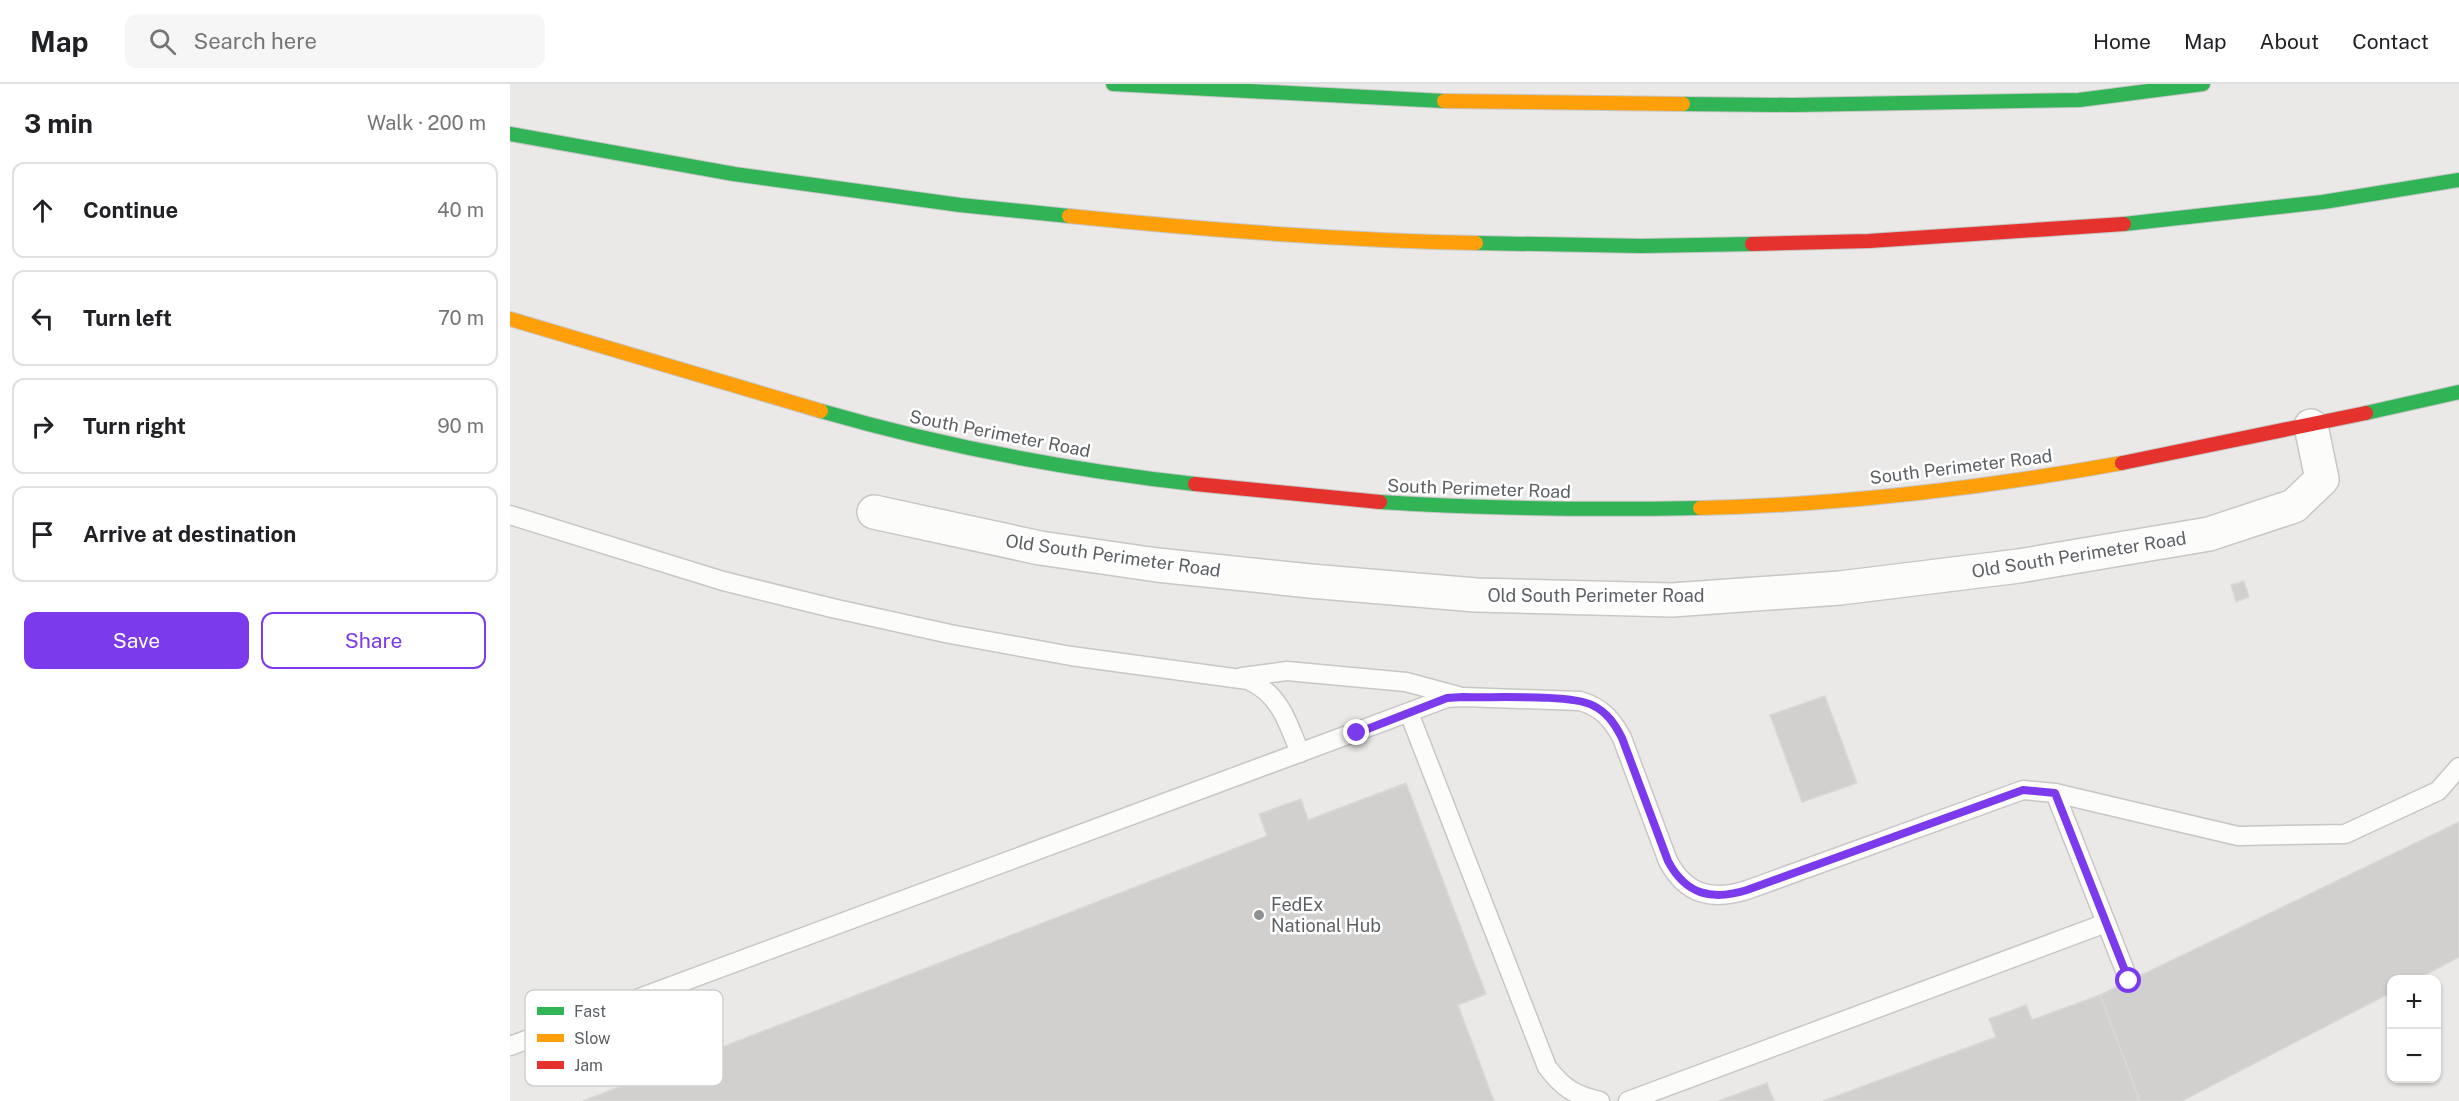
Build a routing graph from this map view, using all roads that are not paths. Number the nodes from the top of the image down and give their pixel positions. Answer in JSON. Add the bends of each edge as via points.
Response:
{"nodes":[{"id":1,"x":1113,"y":84,"type":"edge"},
{"id":2,"x":2203,"y":84,"type":"edge"},
{"id":3,"x":510,"y":134,"type":"edge"},
{"id":4,"x":2459,"y":180,"type":"edge"},
{"id":5,"x":510,"y":319,"type":"edge"},
{"id":6,"x":2459,"y":392,"type":"edge"},
{"id":7,"x":2311,"y":426,"type":"junction"},
{"id":8,"x":874,"y":512,"type":"dead end"},
{"id":9,"x":510,"y":515,"type":"edge"},
{"id":10,"x":1235,"y":678,"type":"junction"},
{"id":11,"x":1463,"y":697,"type":"junction"},
{"id":12,"x":1408,"y":713,"type":"junction"},
{"id":13,"x":1300,"y":753,"type":"junction"},
{"id":14,"x":2459,"y":767,"type":"edge"},
{"id":15,"x":2055,"y":793,"type":"junction"},
{"id":16,"x":2106,"y":923,"type":"junction"},
{"id":17,"x":2129,"y":981,"type":"dead end"},
{"id":18,"x":661,"y":990,"type":"edge"},
{"id":19,"x":525,"y":1040,"type":"edge"},
{"id":20,"x":510,"y":1046,"type":"edge"},
{"id":21,"x":1600,"y":1101,"type":"edge"},
{"id":22,"x":1628,"y":1101,"type":"edge"}],
"edges":[{"from":1,"to":2,"type":"main road","via":[[1406,101],[1757,105],[2079,100]]},
{"from":3,"to":4,"type":"main road","via":[[711,171],[952,205],[1240,232],[1518,245],[1820,244],[2028,233],[2329,202]]},
{"from":5,"to":7,"type":"main road","name":"South Perimeter Road","via":[[915,437],[1154,480],[1390,505],[1542,510],[1693,508],[1810,501],[2018,480],[2174,455]]},
{"from":6,"to":7,"type":"main road","name":"South Perimeter Road"},
{"from":7,"to":8,"type":"street","name":"Old South Perimeter Road","via":[[2322,479],[2294,506],[2209,534],[2019,566],[1840,588],[1672,600],[1476,595],[1157,565],[1040,548]]},
{"from":9,"to":10,"type":"lane","via":[[732,583],[832,608],[1071,656]]},
{"from":10,"to":11,"type":"lane","via":[[1287,671],[1406,682]]},
{"from":10,"to":13,"type":"lane","via":[[1260,685],[1273,696]]},
{"from":11,"to":12,"type":"lane","via":[[1447,698]]},
{"from":11,"to":15,"type":"lane","via":[[1580,701],[1605,713],[1622,738],[1675,875],[1698,891],[1714,896],[1747,890],[2023,790]]},
{"from":12,"to":13,"type":"lane"},
{"from":12,"to":21,"type":"lane","via":[[1547,1067],[1575,1094]]},
{"from":13,"to":18,"type":"lane"},
{"from":14,"to":15,"type":"lane","via":[[2438,791],[2344,834],[2238,836]]},
{"from":15,"to":16,"type":"lane"},
{"from":16,"to":17,"type":"lane"},
{"from":16,"to":22,"type":"lane"},
{"from":19,"to":20,"type":"lane"}]}
